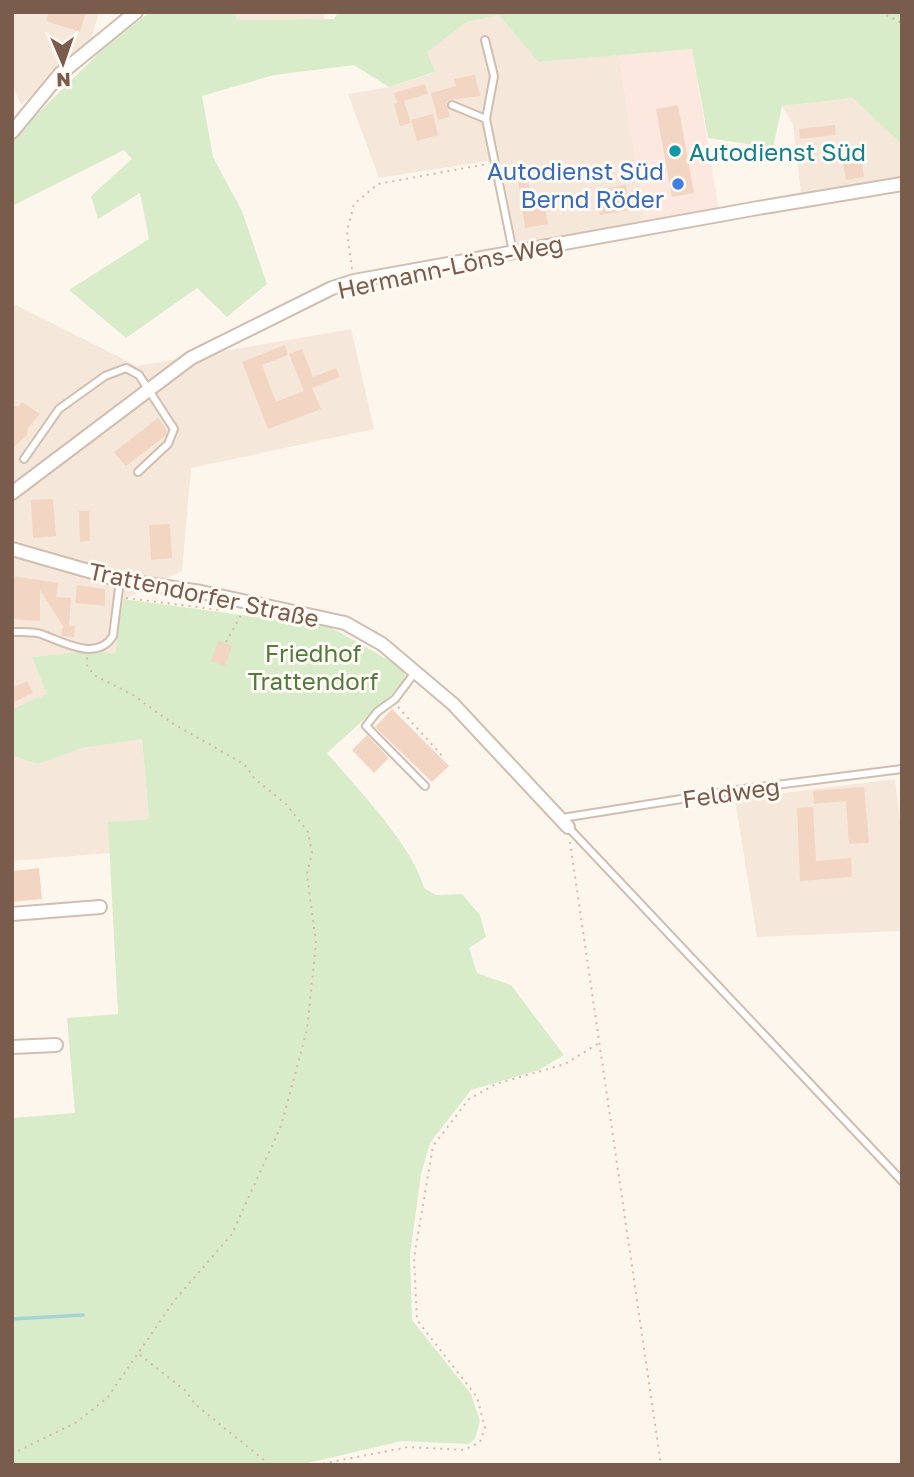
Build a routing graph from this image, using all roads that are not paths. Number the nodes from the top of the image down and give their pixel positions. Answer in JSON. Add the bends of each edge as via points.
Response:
{"nodes":[{"id":1,"x":136,"y":12,"type":"edge"},
{"id":2,"x":485,"y":40,"type":"dead end"},
{"id":3,"x":452,"y":105,"type":"dead end"},
{"id":4,"x":486,"y":119,"type":"junction"},
{"id":5,"x":12,"y":132,"type":"edge"},
{"id":6,"x":902,"y":184,"type":"edge"},
{"id":7,"x":513,"y":252,"type":"junction"},
{"id":8,"x":149,"y":390,"type":"junction"},
{"id":9,"x":24,"y":460,"type":"dead end"},
{"id":10,"x":138,"y":472,"type":"dead end"},
{"id":11,"x":12,"y":493,"type":"edge"},
{"id":12,"x":12,"y":549,"type":"edge"},
{"id":13,"x":120,"y":580,"type":"junction"},
{"id":14,"x":12,"y":632,"type":"edge"},
{"id":15,"x":416,"y":671,"type":"junction"},
{"id":16,"x":902,"y":769,"type":"edge"},
{"id":17,"x":425,"y":786,"type":"dead end"},
{"id":18,"x":564,"y":823,"type":"junction"},
{"id":19,"x":100,"y":907,"type":"dead end"},
{"id":20,"x":12,"y":915,"type":"edge"},
{"id":21,"x":56,"y":1045,"type":"dead end"},
{"id":22,"x":12,"y":1048,"type":"edge"},
{"id":23,"x":902,"y":1181,"type":"edge"}],
"edges":[{"from":1,"to":5,"type":"street","via":[[60,74]]},
{"from":2,"to":4,"type":"lane","via":[[494,76]]},
{"from":3,"to":4,"type":"lane"},
{"from":4,"to":7,"type":"lane"},
{"from":6,"to":7,"type":"street","name":"Hermann-Löns-Weg"},
{"from":7,"to":8,"type":"street","name":"Hermann-Löns-Weg","via":[[332,288],[191,358]]},
{"from":8,"to":9,"type":"lane","via":[[139,375],[126,369],[105,376],[59,409]]},
{"from":8,"to":10,"type":"lane","via":[[174,429],[168,444]]},
{"from":8,"to":11,"type":"street","name":"Hermann-Löns-Weg"},
{"from":12,"to":13,"type":"street","name":"Trattendorfer Straße"},
{"from":13,"to":14,"type":"lane","via":[[113,636],[101,648],[87,650],[39,633]]},
{"from":13,"to":15,"type":"street","name":"Trattendorfer Straße","via":[[345,623],[382,643]]},
{"from":15,"to":17,"type":"lane","via":[[366,726]]},
{"from":15,"to":18,"type":"street","name":"Trattendorfer Straße"},
{"from":16,"to":18,"type":"lane","name":"Feldweg","via":[[744,789]]},
{"from":18,"to":23,"type":"lane"},
{"from":19,"to":20,"type":"street"},
{"from":21,"to":22,"type":"street"}]}
